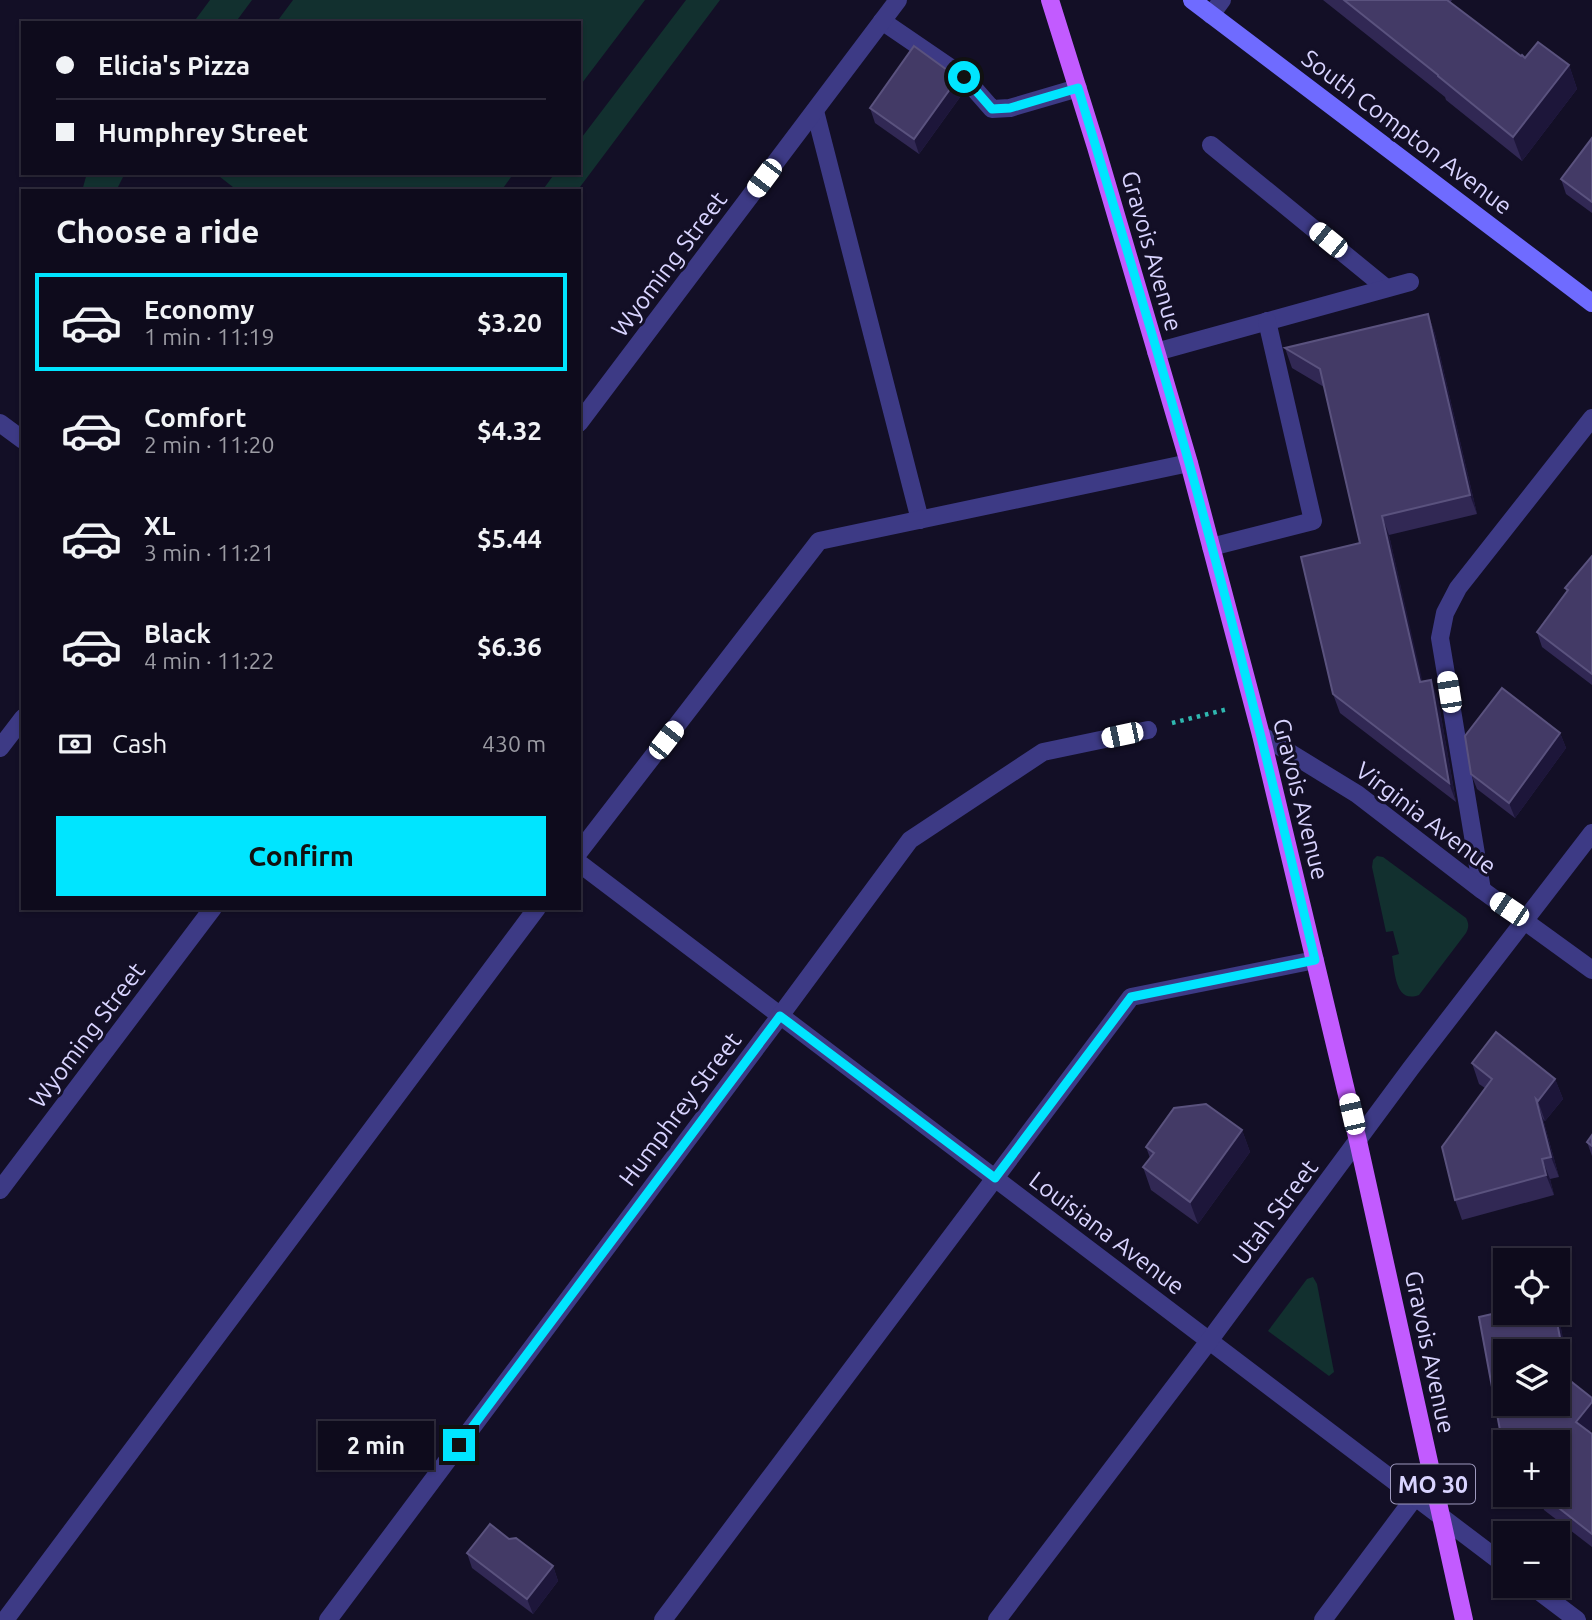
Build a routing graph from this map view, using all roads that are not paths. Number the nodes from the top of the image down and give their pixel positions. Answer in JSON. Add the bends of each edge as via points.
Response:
{"nodes":[{"id":1,"x":898,"y":0,"type":"edge"},
{"id":2,"x":1050,"y":0,"type":"edge"},
{"id":3,"x":1192,"y":0,"type":"edge"},
{"id":4,"x":1222,"y":0,"type":"edge"},
{"id":5,"x":1211,"y":15,"type":"junction"},
{"id":6,"x":883,"y":21,"type":"junction"},
{"id":7,"x":1078,"y":88,"type":"junction"},
{"id":8,"x":815,"y":111,"type":"junction"},
{"id":9,"x":1211,"y":145,"type":"dead end"},
{"id":10,"x":1410,"y":282,"type":"dead end"},
{"id":11,"x":1386,"y":288,"type":"junction"},
{"id":12,"x":1592,"y":303,"type":"edge"},
{"id":13,"x":1267,"y":321,"type":"junction"},
{"id":14,"x":1156,"y":352,"type":"junction"},
{"id":15,"x":1592,"y":418,"type":"edge"},
{"id":16,"x":581,"y":420,"type":"edge"},
{"id":17,"x":0,"y":423,"type":"edge"},
{"id":18,"x":21,"y":439,"type":"edge"},
{"id":19,"x":1189,"y":463,"type":"junction"},
{"id":20,"x":920,"y":520,"type":"junction"},
{"id":21,"x":1211,"y":547,"type":"junction"},
{"id":22,"x":21,"y":721,"type":"edge"},
{"id":23,"x":1148,"y":730,"type":"road end"},
{"id":24,"x":1261,"y":735,"type":"junction"},
{"id":25,"x":0,"y":748,"type":"edge"},
{"id":26,"x":1592,"y":833,"type":"edge"},
{"id":27,"x":581,"y":849,"type":"edge"},
{"id":28,"x":581,"y":865,"type":"edge"},
{"id":29,"x":1482,"y":890,"type":"junction"},
{"id":30,"x":211,"y":910,"type":"edge"},
{"id":31,"x":536,"y":910,"type":"edge"},
{"id":32,"x":1526,"y":921,"type":"junction"},
{"id":33,"x":1315,"y":960,"type":"junction"},
{"id":34,"x":1592,"y":970,"type":"edge"},
{"id":35,"x":780,"y":1016,"type":"junction"},
{"id":36,"x":1358,"y":1140,"type":"junction"},
{"id":37,"x":995,"y":1178,"type":"junction"},
{"id":38,"x":0,"y":1190,"type":"edge"},
{"id":39,"x":1209,"y":1341,"type":"junction"},
{"id":40,"x":1415,"y":1497,"type":"junction"},
{"id":41,"x":1439,"y":1515,"type":"junction"},
{"id":42,"x":1493,"y":1556,"type":"edge"},
{"id":43,"x":1548,"y":1598,"type":"edge"},
{"id":44,"x":5,"y":1620,"type":"edge"},
{"id":45,"x":328,"y":1620,"type":"edge"},
{"id":46,"x":663,"y":1620,"type":"edge"},
{"id":47,"x":998,"y":1620,"type":"edge"},
{"id":48,"x":1322,"y":1620,"type":"edge"},
{"id":49,"x":1464,"y":1620,"type":"edge"},
{"id":50,"x":1577,"y":1620,"type":"edge"}],
"edges":[{"from":1,"to":6,"type":"street","name":"Wyoming Street"},
{"from":2,"to":7,"type":"main road","name":"Gravois Avenue","number":"MO 30"},
{"from":3,"to":5,"type":"street","name":"South Compton Avenue"},
{"from":4,"to":5,"type":"street"},
{"from":5,"to":12,"type":"street","name":"South Compton Avenue"},
{"from":6,"to":7,"type":"street","via":[[964,77],[992,109]]},
{"from":6,"to":8,"type":"street","name":"Wyoming Street"},
{"from":7,"to":14,"type":"main road","name":"Gravois Avenue","number":"MO 30"},
{"from":8,"to":16,"type":"street","name":"Wyoming Street"},
{"from":8,"to":20,"type":"street"},
{"from":9,"to":11,"type":"street"},
{"from":10,"to":11,"type":"street"},
{"from":11,"to":13,"type":"street"},
{"from":13,"to":14,"type":"street"},
{"from":13,"to":21,"type":"street","via":[[1313,521]]},
{"from":14,"to":19,"type":"main road","name":"Gravois Avenue","number":"MO 30"},
{"from":15,"to":29,"type":"street","via":[[1458,588],[1445,613],[1440,638]]},
{"from":17,"to":18,"type":"street"},
{"from":19,"to":20,"type":"street"},
{"from":19,"to":21,"type":"main road","name":"Gravois Avenue","number":"MO 30"},
{"from":20,"to":27,"type":"street","via":[[819,541]]},
{"from":21,"to":24,"type":"main road","name":"Gravois Avenue","number":"MO 30"},
{"from":22,"to":25,"type":"street"},
{"from":23,"to":35,"type":"street","name":"Humphrey Street","via":[[1043,752],[909,839]]},
{"from":24,"to":29,"type":"street","name":"Virginia Avenue","via":[[1357,794]]},
{"from":24,"to":33,"type":"main road","name":"Gravois Avenue","number":"MO 30"},
{"from":26,"to":32,"type":"street","name":"Utah Street"},
{"from":28,"to":35,"type":"street","name":"Louisiana Avenue"},
{"from":29,"to":32,"type":"street","name":"Virginia Avenue"},
{"from":30,"to":38,"type":"street","name":"Wyoming Street"},
{"from":31,"to":44,"type":"street"},
{"from":32,"to":34,"type":"street","name":"Virginia Avenue"},
{"from":32,"to":36,"type":"street","name":"Utah Street"},
{"from":33,"to":36,"type":"main road","name":"Gravois Avenue","number":"MO 30"},
{"from":33,"to":37,"type":"street","via":[[1131,997]]},
{"from":35,"to":37,"type":"street","name":"Louisiana Avenue"},
{"from":35,"to":45,"type":"street","name":"Humphrey Street"},
{"from":36,"to":39,"type":"street","name":"Utah Street"},
{"from":36,"to":41,"type":"main road","name":"Gravois Avenue","number":"MO 30"},
{"from":37,"to":39,"type":"street","name":"Louisiana Avenue"},
{"from":37,"to":46,"type":"street"},
{"from":39,"to":40,"type":"street","name":"Louisiana Avenue"},
{"from":39,"to":47,"type":"street","name":"Utah Street"},
{"from":40,"to":41,"type":"street","name":"Louisiana Avenue"},
{"from":40,"to":48,"type":"street"},
{"from":41,"to":42,"type":"street","name":"Louisiana Avenue"},
{"from":41,"to":49,"type":"main road","name":"Gravois Avenue","number":"MO 30"},
{"from":43,"to":50,"type":"street"}]}
